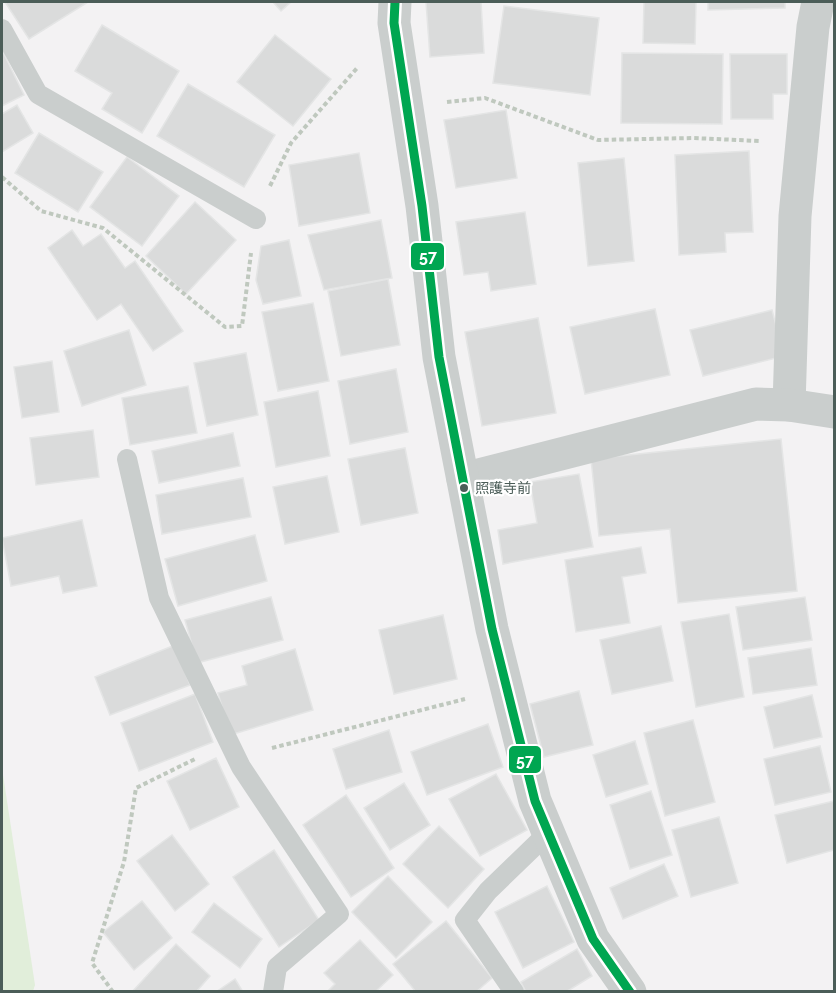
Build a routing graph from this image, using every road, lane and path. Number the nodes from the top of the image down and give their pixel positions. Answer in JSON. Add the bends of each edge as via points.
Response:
{"nodes":[{"id":1,"x":395,"y":2,"type":"edge"},
{"id":2,"x":819,"y":2,"type":"edge"},
{"id":3,"x":2,"y":29,"type":"edge"},
{"id":4,"x":407,"y":107,"type":"junction"},
{"id":5,"x":802,"y":142,"type":"junction"},
{"id":6,"x":256,"y":219,"type":"dead end"},
{"id":7,"x":810,"y":408,"type":"edge"},
{"id":8,"x":127,"y":459,"type":"dead end"},
{"id":9,"x":463,"y":479,"type":"junction"},
{"id":10,"x":507,"y":689,"type":"junction"},
{"id":11,"x":232,"y":750,"type":"junction"},
{"id":12,"x":548,"y":833,"type":"junction"},
{"id":13,"x":113,"y":992,"type":"edge"},
{"id":14,"x":273,"y":992,"type":"edge"},
{"id":15,"x":514,"y":992,"type":"edge"},
{"id":16,"x":630,"y":992,"type":"edge"}],
"edges":[{"from":1,"to":4,"type":"street","via":[[394,23]]},
{"from":2,"to":5,"type":"street"},
{"from":3,"to":6,"type":"lane","via":[[38,94]]},
{"from":4,"to":5,"type":"path","via":[[485,98],[598,140]]},
{"from":4,"to":9,"type":"street","via":[[439,357]]},
{"from":5,"to":7,"type":"street","via":[[795,216]]},
{"from":7,"to":9,"type":"street","via":[[756,404]]},
{"from":8,"to":11,"type":"lane","via":[[159,598]]},
{"from":9,"to":10,"type":"street"},
{"from":10,"to":11,"type":"path"},
{"from":10,"to":12,"type":"street","via":[[535,801]]},
{"from":11,"to":13,"type":"path","via":[[136,788],[124,862],[92,963]]},
{"from":11,"to":14,"type":"lane","via":[[339,914],[277,967]]},
{"from":12,"to":15,"type":"lane","via":[[488,891],[465,921]]},
{"from":12,"to":16,"type":"street","via":[[593,939]]}]}
